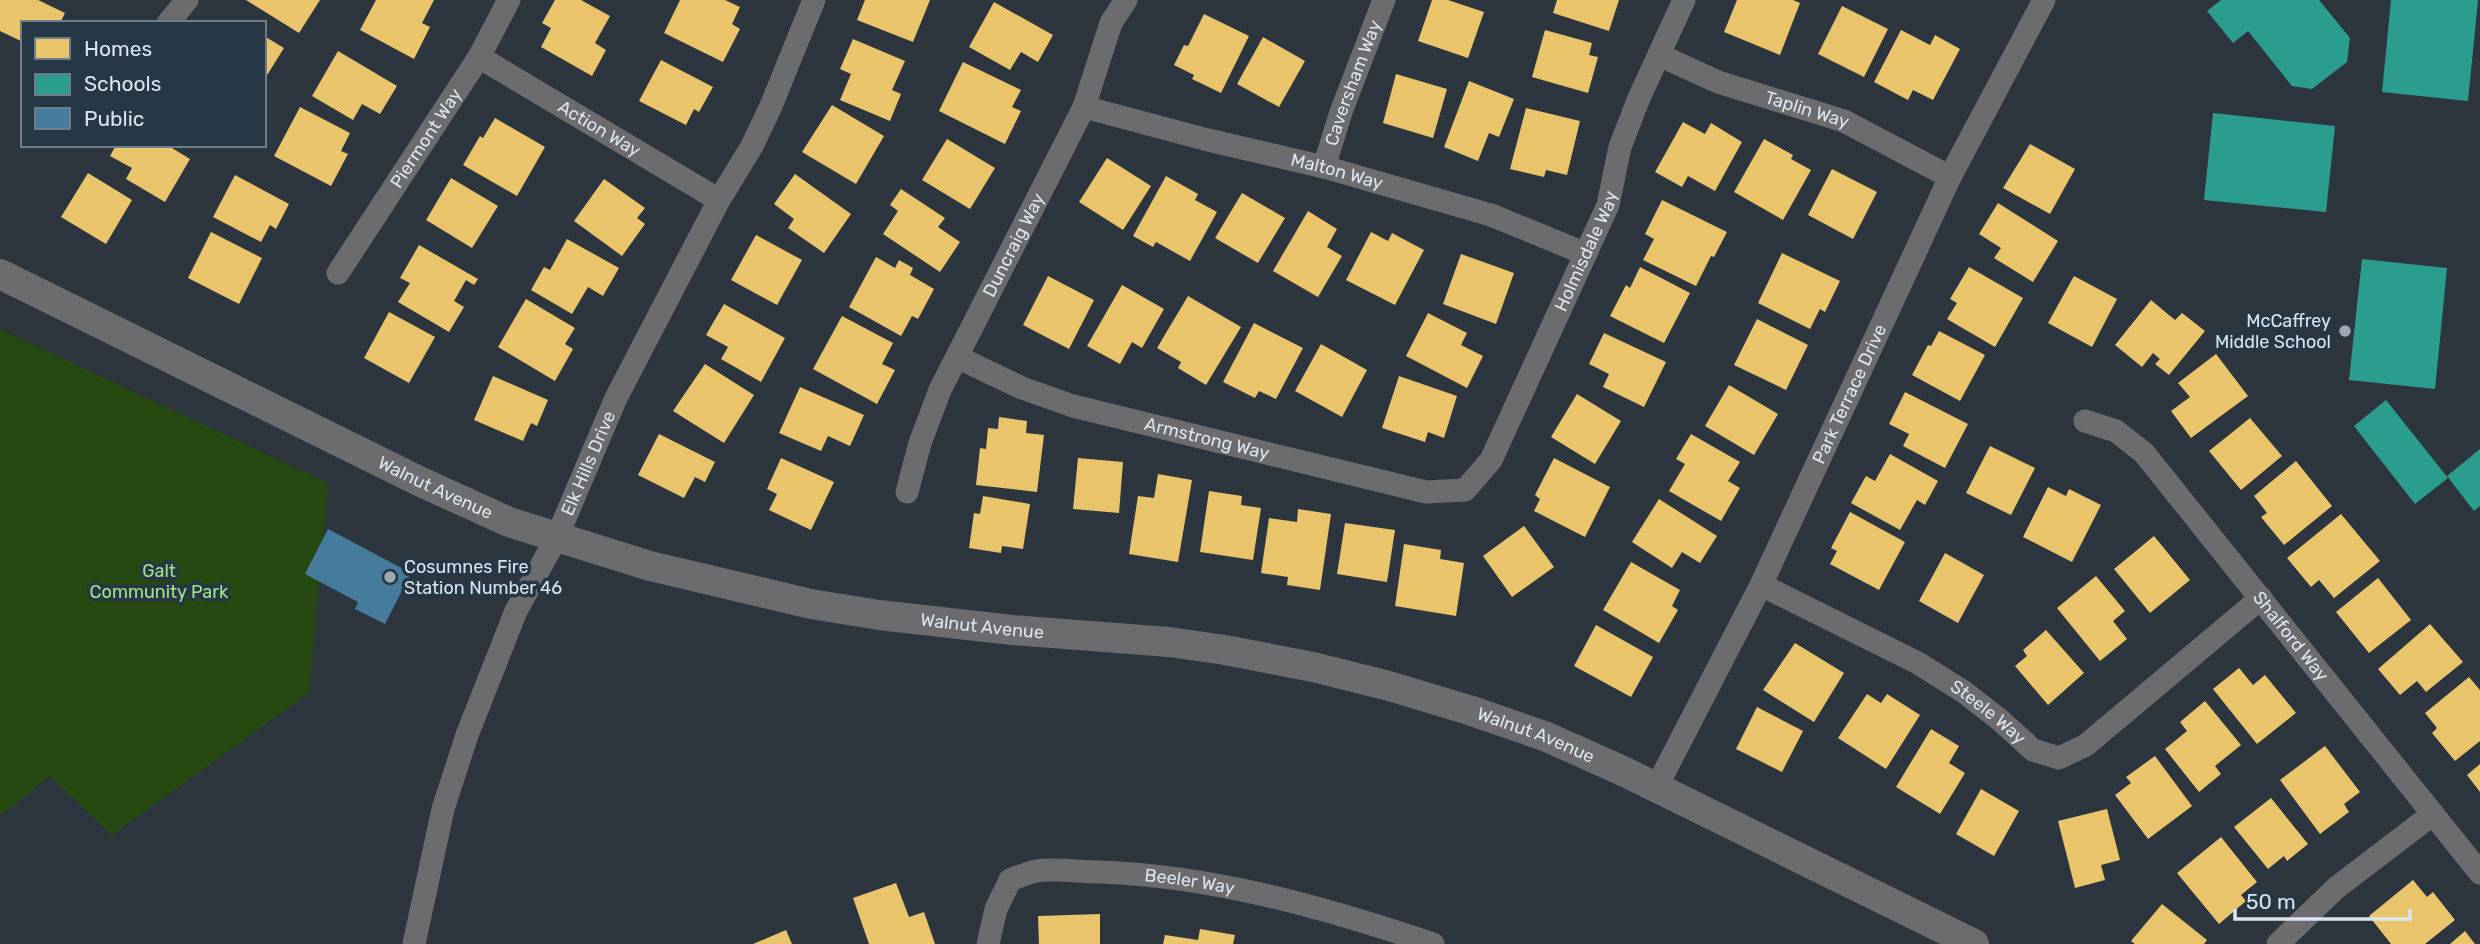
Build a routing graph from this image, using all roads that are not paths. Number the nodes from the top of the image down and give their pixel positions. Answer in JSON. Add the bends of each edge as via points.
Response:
{"nodes":[{"id":1,"x":187,"y":0,"type":"edge"},
{"id":2,"x":509,"y":0,"type":"edge"},
{"id":3,"x":814,"y":0,"type":"edge"},
{"id":4,"x":1126,"y":0,"type":"edge"},
{"id":5,"x":1384,"y":0,"type":"edge"},
{"id":6,"x":1684,"y":0,"type":"edge"},
{"id":7,"x":2044,"y":0,"type":"edge"},
{"id":8,"x":170,"y":21,"type":"edge"},
{"id":9,"x":1659,"y":55,"type":"junction"},
{"id":10,"x":479,"y":57,"type":"junction"},
{"id":11,"x":1084,"y":107,"type":"junction"},
{"id":12,"x":1324,"y":167,"type":"junction"},
{"id":13,"x":1950,"y":177,"type":"junction"},
{"id":14,"x":719,"y":200,"type":"junction"},
{"id":15,"x":1586,"y":254,"type":"junction"},
{"id":16,"x":338,"y":273,"type":"dead end"},
{"id":17,"x":0,"y":274,"type":"edge"},
{"id":18,"x":957,"y":357,"type":"junction"},
{"id":19,"x":2085,"y":421,"type":"dead end"},
{"id":20,"x":1465,"y":490,"type":"joint"},
{"id":21,"x":907,"y":492,"type":"dead end"},
{"id":22,"x":557,"y":537,"type":"junction"},
{"id":23,"x":1761,"y":585,"type":"junction"},
{"id":24,"x":2261,"y":598,"type":"junction"},
{"id":25,"x":1656,"y":788,"type":"junction"},
{"id":26,"x":2433,"y":814,"type":"junction"},
{"id":27,"x":2480,"y":873,"type":"edge"},
{"id":28,"x":414,"y":944,"type":"edge"},
{"id":29,"x":988,"y":944,"type":"edge"},
{"id":30,"x":1433,"y":944,"type":"edge"},
{"id":31,"x":1974,"y":944,"type":"edge"},
{"id":32,"x":2278,"y":944,"type":"edge"}],
"edges":[{"from":1,"to":8,"type":"street"},
{"from":2,"to":10,"type":"street","name":"Piermont Way"},
{"from":3,"to":14,"type":"street","name":"Elk Hills Drive","via":[[752,146]]},
{"from":4,"to":11,"type":"street","name":"Duncraig Way","via":[[1111,23]]},
{"from":5,"to":12,"type":"street","name":"Caversham Way"},
{"from":6,"to":9,"type":"street","name":"Holmisdale Way"},
{"from":7,"to":13,"type":"street","name":"Park Terrace Drive"},
{"from":9,"to":13,"type":"street","name":"Taplin Way","via":[[1718,82],[1844,121]]},
{"from":9,"to":15,"type":"street","name":"Holmisdale Way","via":[[1620,147],[1608,205]]},
{"from":10,"to":14,"type":"street","name":"Action Way"},
{"from":10,"to":16,"type":"street","name":"Piermont Way"},
{"from":11,"to":12,"type":"street","name":"Malton Way"},
{"from":11,"to":18,"type":"street","name":"Duncraig Way"},
{"from":12,"to":15,"type":"street","name":"Malton Way","via":[[1491,215]]},
{"from":13,"to":23,"type":"street","name":"Park Terrace Drive"},
{"from":14,"to":22,"type":"street","name":"Elk Hills Drive","via":[[616,398]]},
{"from":15,"to":20,"type":"street","name":"Holmisdale Way","via":[[1492,460]]},
{"from":17,"to":22,"type":"street","name":"Walnut Avenue","via":[[421,482],[509,522]]},
{"from":18,"to":20,"type":"street","name":"Armstrong Way","via":[[1022,388],[1073,405],[1426,492]]},
{"from":18,"to":21,"type":"street","name":"Duncraig Way","via":[[920,443]]},
{"from":19,"to":24,"type":"street","name":"Shalford Way","via":[[2116,431],[2144,453]]},
{"from":22,"to":25,"type":"street","name":"Walnut Avenue","via":[[663,570],[852,611],[1170,642],[1313,667],[1547,737]]},
{"from":22,"to":28,"type":"street","name":"Elk Hills Drive","via":[[516,611],[467,735],[443,809]]},
{"from":23,"to":24,"type":"street","name":"Steele Way","via":[[1918,663],[1973,699],[2033,750],[2059,758],[2086,745]]},
{"from":23,"to":25,"type":"street","name":"Park Terrace Drive"},
{"from":24,"to":26,"type":"street","name":"Shalford Way"},
{"from":25,"to":31,"type":"street","name":"Walnut Avenue"},
{"from":26,"to":27,"type":"street","name":"Shalford Way"},
{"from":26,"to":32,"type":"street","via":[[2336,888]]},
{"from":29,"to":30,"type":"street","name":"Beeler Way","via":[[996,909],[1010,880],[1035,872],[1073,871],[1213,884],[1372,923]]}]}
